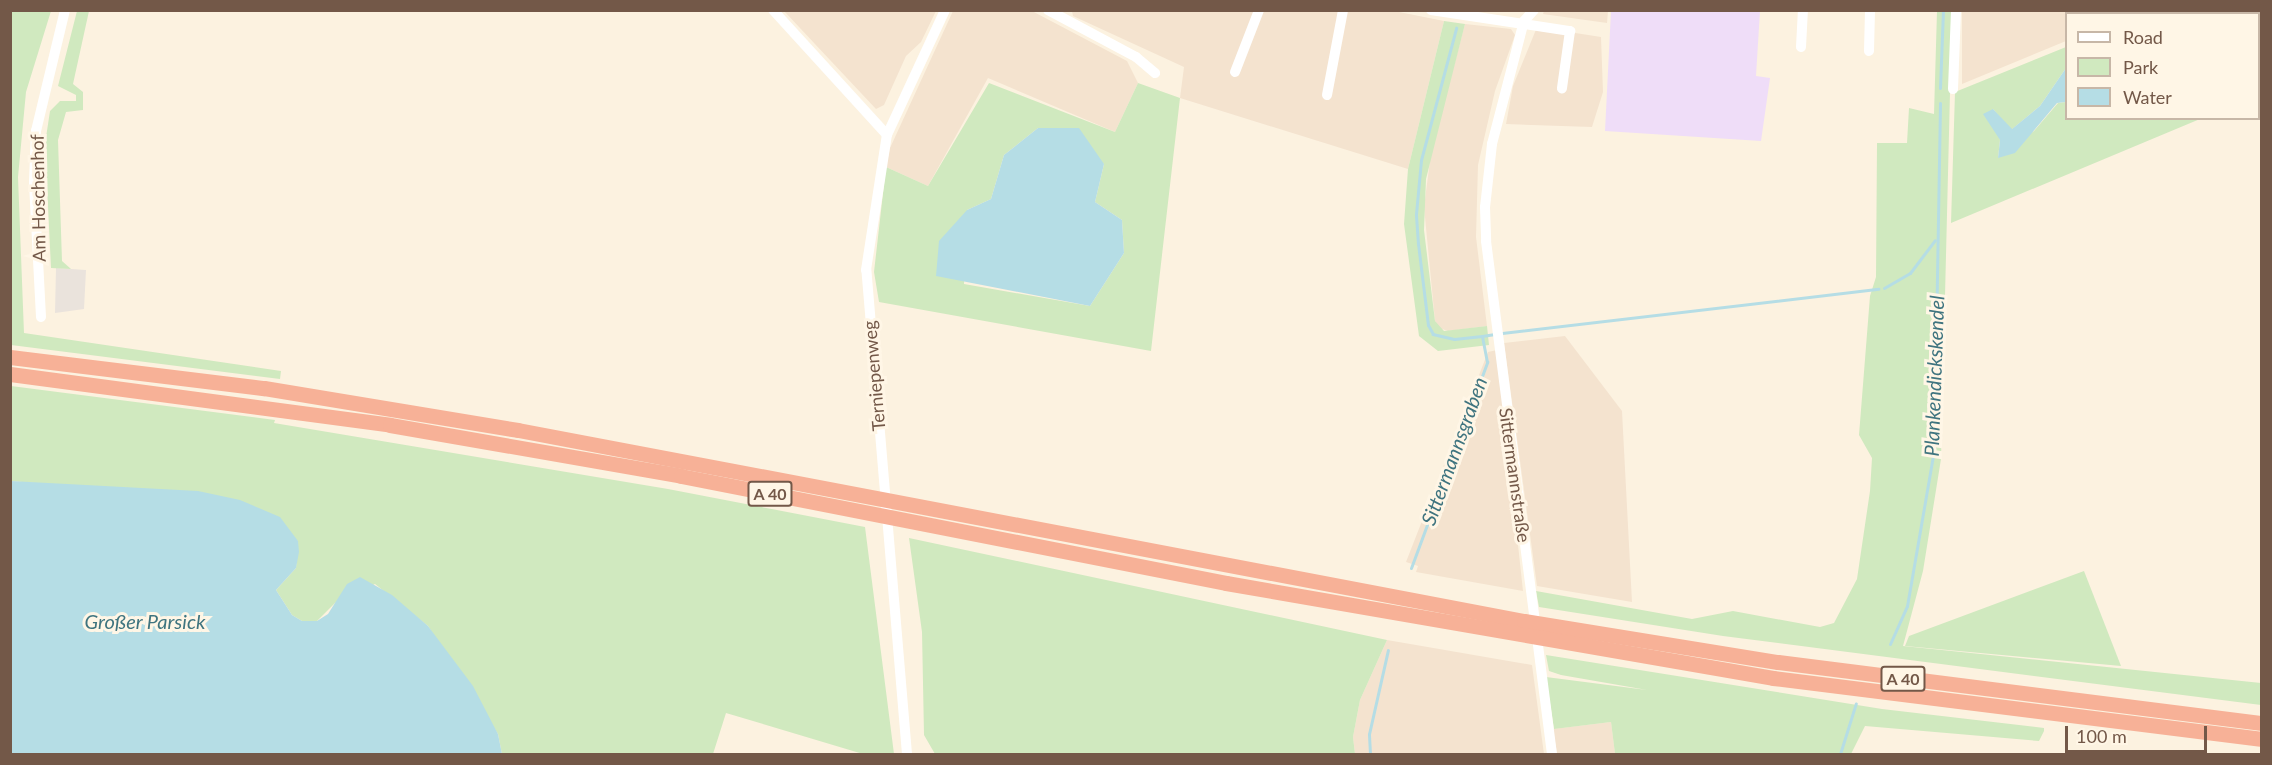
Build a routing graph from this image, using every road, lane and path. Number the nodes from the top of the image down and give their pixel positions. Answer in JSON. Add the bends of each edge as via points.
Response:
{"nodes":[{"id":1,"x":65,"y":10,"type":"edge"},
{"id":2,"x":773,"y":10,"type":"edge"},
{"id":3,"x":945,"y":10,"type":"edge"},
{"id":4,"x":1048,"y":10,"type":"edge"},
{"id":5,"x":1258,"y":10,"type":"edge"},
{"id":6,"x":1343,"y":10,"type":"edge"},
{"id":7,"x":1431,"y":10,"type":"edge"},
{"id":8,"x":1534,"y":10,"type":"edge"},
{"id":9,"x":1803,"y":10,"type":"edge"},
{"id":10,"x":1870,"y":10,"type":"edge"},
{"id":11,"x":1956,"y":10,"type":"edge"},
{"id":12,"x":1524,"y":21,"type":"junction"},
{"id":13,"x":1801,"y":47,"type":"dead end"},
{"id":14,"x":1869,"y":51,"type":"dead end"},
{"id":15,"x":1235,"y":72,"type":"dead end"},
{"id":16,"x":1155,"y":73,"type":"dead end"},
{"id":17,"x":1562,"y":88,"type":"dead end"},
{"id":18,"x":1953,"y":89,"type":"dead end"},
{"id":19,"x":1327,"y":94,"type":"dead end"},
{"id":20,"x":887,"y":135,"type":"junction"},
{"id":21,"x":41,"y":317,"type":"dead end"},
{"id":22,"x":10,"y":357,"type":"edge"},
{"id":23,"x":10,"y":374,"type":"edge"},
{"id":24,"x":2262,"y":723,"type":"edge"},
{"id":25,"x":2262,"y":739,"type":"edge"},
{"id":26,"x":907,"y":754,"type":"edge"},
{"id":27,"x":1552,"y":754,"type":"edge"}],
"edges":[{"from":1,"to":21,"type":"street","name":"Am Hoschenhof","via":[[36,131],[33,182]]},
{"from":2,"to":20,"type":"street"},
{"from":3,"to":20,"type":"street","name":"Terniepenweg"},
{"from":4,"to":16,"type":"street","via":[[1136,57]]},
{"from":5,"to":15,"type":"street"},
{"from":6,"to":19,"type":"street"},
{"from":7,"to":12,"type":"street"},
{"from":8,"to":12,"type":"street"},
{"from":9,"to":13,"type":"street"},
{"from":10,"to":14,"type":"street"},
{"from":11,"to":18,"type":"street"},
{"from":12,"to":17,"type":"street","via":[[1570,31]]},
{"from":12,"to":27,"type":"street","name":"Sittermannstraße","via":[[1525,30],[1504,91],[1486,188],[1488,264]]},
{"from":20,"to":26,"type":"street","name":"Terniepenweg","via":[[866,270]]},
{"from":22,"to":24,"type":"highway","number":"A 40","via":[[264,388],[495,426],[1524,621],[1790,663]]},
{"from":23,"to":25,"type":"highway","number":"A 40","via":[[240,402],[490,442],[1526,638],[1895,695]]}]}
